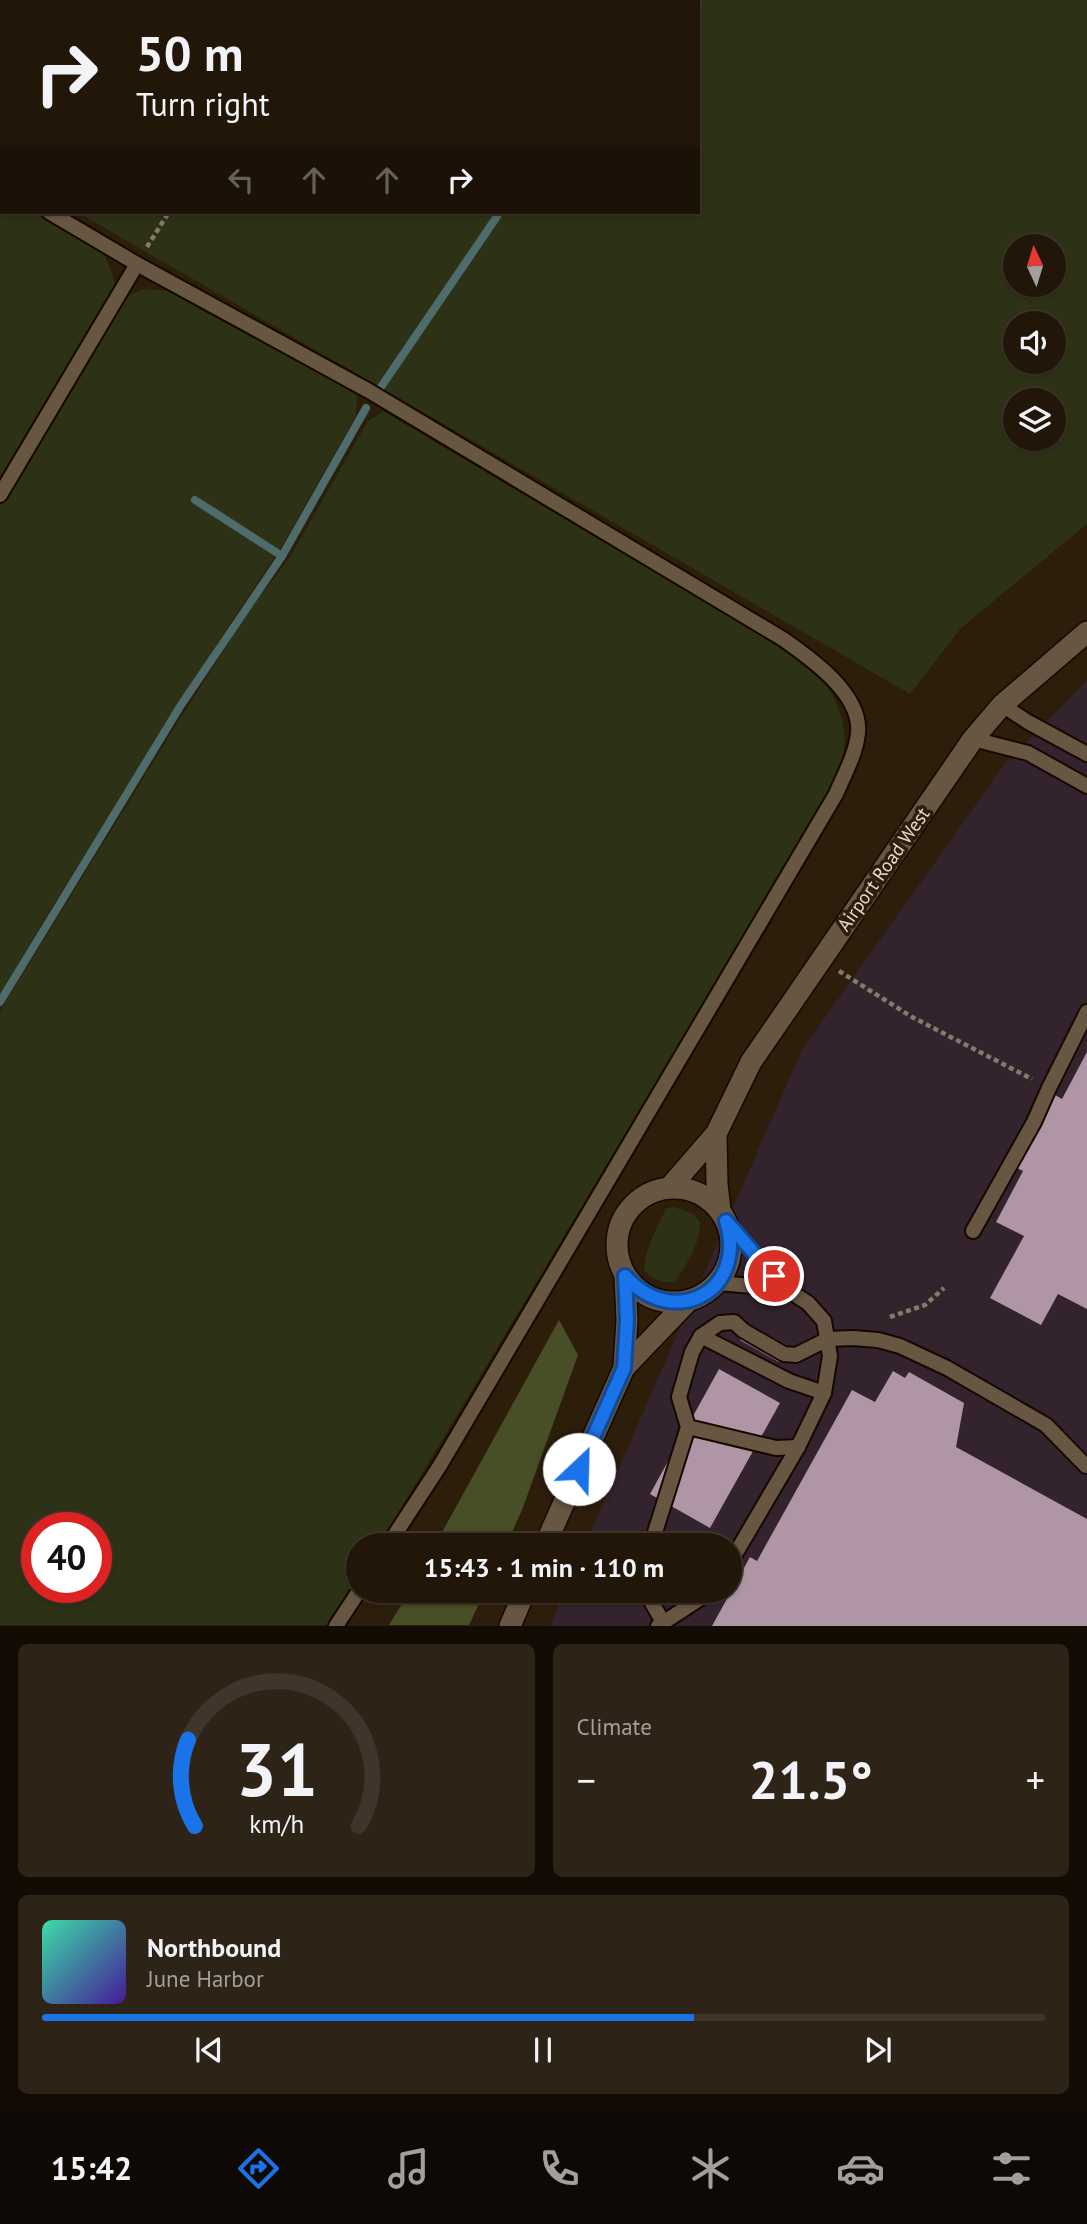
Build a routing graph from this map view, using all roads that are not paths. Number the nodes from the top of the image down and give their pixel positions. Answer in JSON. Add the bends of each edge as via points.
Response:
{"nodes":[{"id":1,"x":53,"y":214,"type":"edge"},
{"id":2,"x":140,"y":258,"type":"junction"},
{"id":3,"x":0,"y":495,"type":"edge"},
{"id":4,"x":1087,"y":632,"type":"edge"},
{"id":5,"x":1002,"y":705,"type":"junction"},
{"id":6,"x":973,"y":739,"type":"junction"},
{"id":7,"x":1087,"y":754,"type":"edge"},
{"id":8,"x":1087,"y":786,"type":"edge"},
{"id":9,"x":1087,"y":1012,"type":"edge"},
{"id":10,"x":716,"y":1134,"type":"junction"},
{"id":11,"x":670,"y":1187,"type":"junction"},
{"id":12,"x":723,"y":1216,"type":"junction"},
{"id":13,"x":973,"y":1231,"type":"dead end"},
{"id":14,"x":625,"y":1276,"type":"junction"},
{"id":15,"x":718,"y":1283,"type":"junction"},
{"id":16,"x":786,"y":1289,"type":"junction"},
{"id":17,"x":688,"y":1301,"type":"junction"},
{"id":18,"x":701,"y":1336,"type":"junction"},
{"id":19,"x":828,"y":1339,"type":"junction"},
{"id":20,"x":624,"y":1368,"type":"junction"},
{"id":21,"x":824,"y":1393,"type":"junction"},
{"id":22,"x":688,"y":1427,"type":"junction"},
{"id":23,"x":798,"y":1447,"type":"junction"},
{"id":24,"x":1086,"y":1466,"type":"edge"},
{"id":25,"x":396,"y":1533,"type":"edge"},
{"id":26,"x":550,"y":1533,"type":"edge"},
{"id":27,"x":655,"y":1533,"type":"edge"},
{"id":28,"x":742,"y":1543,"type":"edge"},
{"id":29,"x":351,"y":1603,"type":"edge"},
{"id":30,"x":520,"y":1603,"type":"edge"},
{"id":31,"x":651,"y":1603,"type":"edge"},
{"id":32,"x":693,"y":1603,"type":"edge"},
{"id":33,"x":661,"y":1624,"type":"edge"},
{"id":34,"x":336,"y":1626,"type":"edge"},
{"id":35,"x":510,"y":1626,"type":"edge"}],
"edges":[{"from":1,"to":2,"type":"lane"},
{"from":2,"to":3,"type":"lane"},
{"from":2,"to":25,"type":"lane","via":[[783,639],[814,660],[840,687],[852,705],[859,730],[836,794]]},
{"from":4,"to":5,"type":"street","name":"Airport Road West"},
{"from":5,"to":6,"type":"street","name":"Airport Road West"},
{"from":5,"to":7,"type":"lane"},
{"from":6,"to":8,"type":"lane","via":[[1028,753]]},
{"from":6,"to":10,"type":"street","name":"Airport Road West","via":[[751,1062]]},
{"from":9,"to":13,"type":"lane","via":[[1034,1122]]},
{"from":10,"to":11,"type":"street","name":"Airport Road West"},
{"from":10,"to":12,"type":"street","name":"Airport Road West"},
{"from":11,"to":12,"type":"street","via":[[706,1197]]},
{"from":11,"to":14,"type":"street","via":[[650,1192],[622,1219],[616,1238],[617,1258]]},
{"from":12,"to":15,"type":"street","via":[[731,1253]]},
{"from":12,"to":16,"type":"lane"},
{"from":14,"to":17,"type":"street","via":[[652,1299]]},
{"from":14,"to":20,"type":"street"},
{"from":15,"to":16,"type":"lane"},
{"from":15,"to":17,"type":"street"},
{"from":16,"to":19,"type":"lane","via":[[824,1321]]},
{"from":17,"to":20,"type":"street"},
{"from":18,"to":19,"type":"lane","via":[[720,1323],[734,1322],[784,1354],[796,1354]]},
{"from":18,"to":21,"type":"lane","via":[[789,1381]]},
{"from":18,"to":22,"type":"lane","via":[[679,1397]]},
{"from":19,"to":21,"type":"lane"},
{"from":19,"to":24,"type":"lane","via":[[878,1340],[947,1368],[1046,1425]]},
{"from":20,"to":26,"type":"street"},
{"from":21,"to":23,"type":"lane"},
{"from":22,"to":23,"type":"lane","via":[[776,1448]]},
{"from":22,"to":27,"type":"lane"},
{"from":23,"to":28,"type":"lane"},
{"from":29,"to":34,"type":"lane"},
{"from":30,"to":35,"type":"street"},
{"from":31,"to":33,"type":"lane"},
{"from":32,"to":33,"type":"lane"}]}
